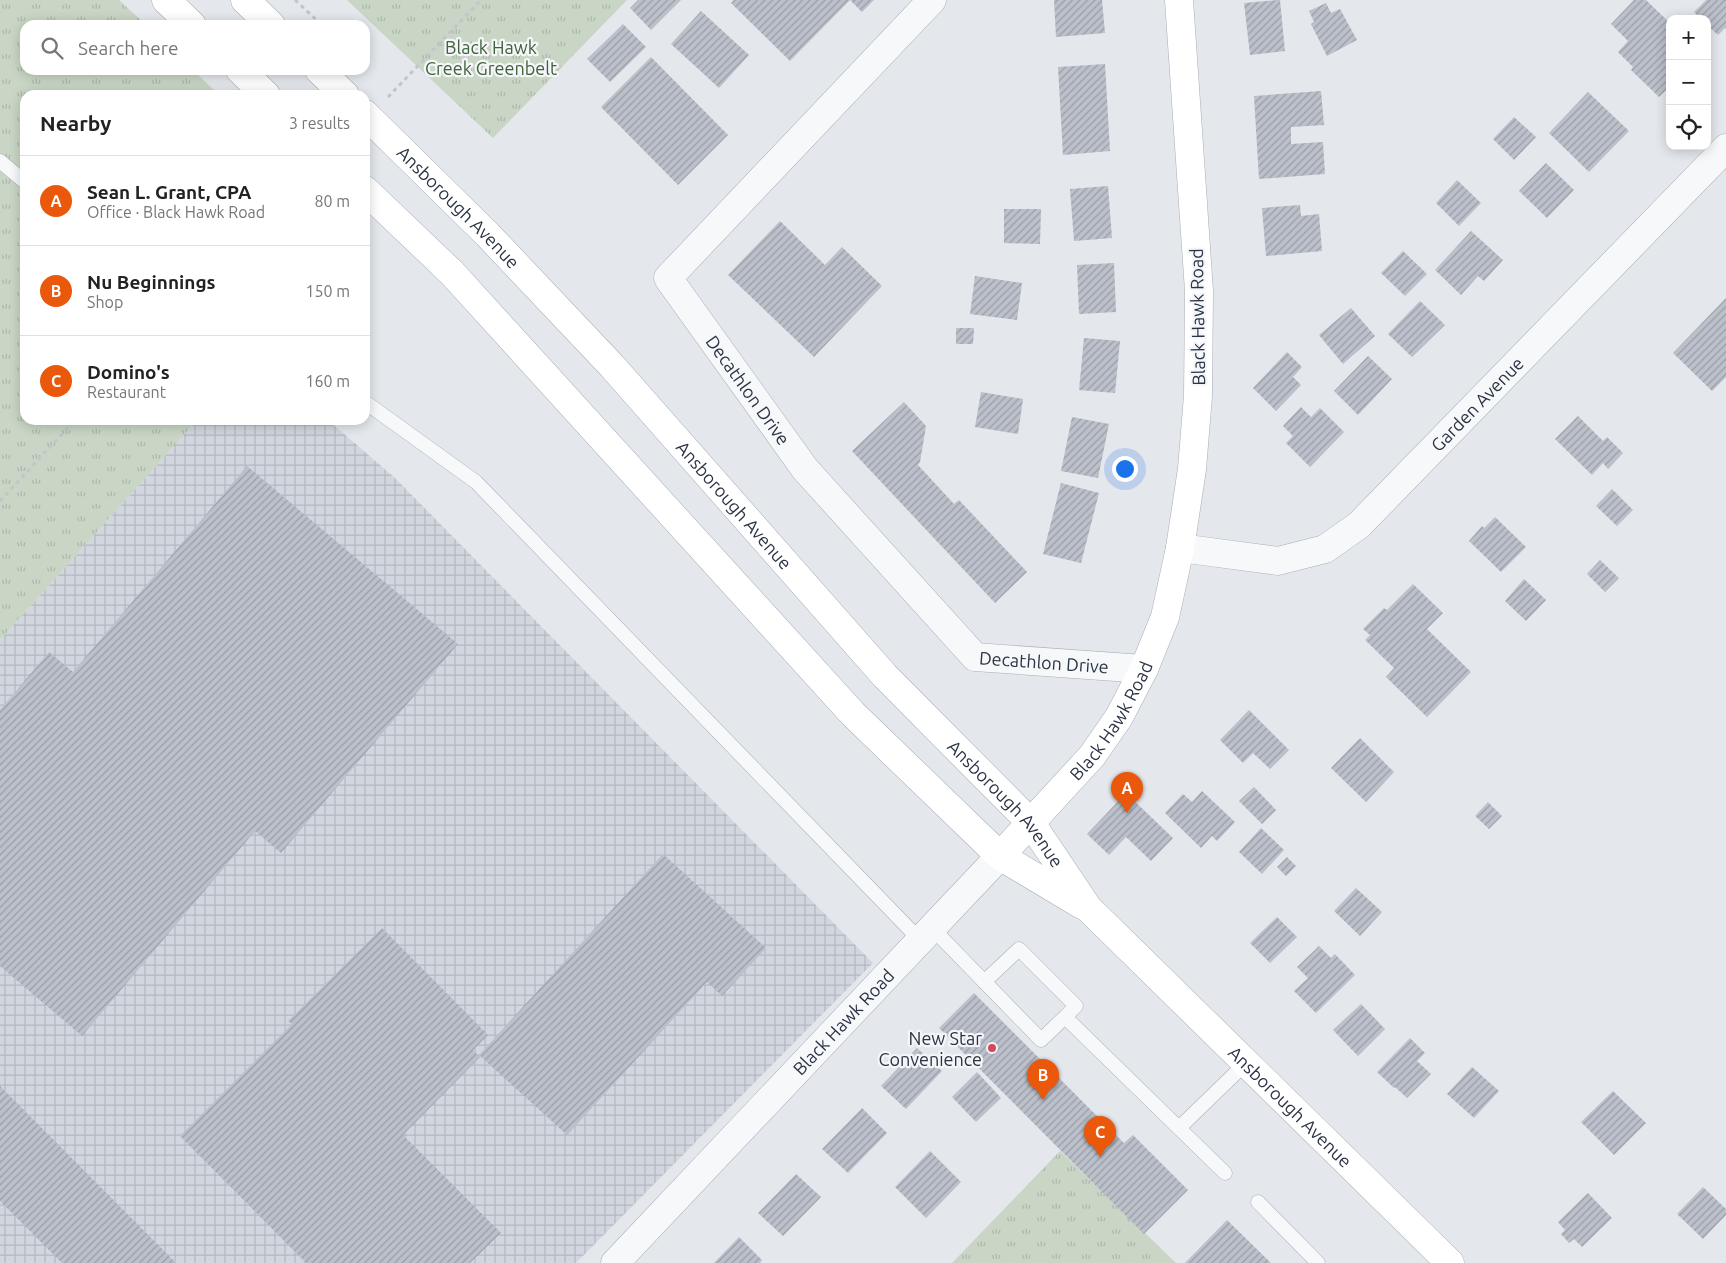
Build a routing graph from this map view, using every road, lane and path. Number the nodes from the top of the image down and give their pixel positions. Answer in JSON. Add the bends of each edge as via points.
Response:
{"nodes":[{"id":1,"x":166,"y":0,"type":"edge"},
{"id":2,"x":245,"y":0,"type":"edge"},
{"id":3,"x":295,"y":0,"type":"edge"},
{"id":4,"x":481,"y":0,"type":"edge"},
{"id":5,"x":932,"y":0,"type":"edge"},
{"id":6,"x":1179,"y":0,"type":"edge"},
{"id":7,"x":187,"y":20,"type":"edge"},
{"id":8,"x":266,"y":20,"type":"edge"},
{"id":9,"x":317,"y":20,"type":"edge"},
{"id":10,"x":245,"y":75,"type":"edge"},
{"id":11,"x":324,"y":75,"type":"edge"},
{"id":12,"x":261,"y":90,"type":"edge"},
{"id":13,"x":341,"y":90,"type":"edge"},
{"id":14,"x":370,"y":112,"type":"edge"},
{"id":15,"x":370,"y":120,"type":"edge"},
{"id":16,"x":1726,"y":148,"type":"edge"},
{"id":17,"x":0,"y":161,"type":"edge"},
{"id":18,"x":20,"y":178,"type":"edge"},
{"id":19,"x":370,"y":195,"type":"edge"},
{"id":20,"x":370,"y":406,"type":"edge"},
{"id":21,"x":70,"y":425,"type":"edge"},
{"id":22,"x":0,"y":500,"type":"edge"},
{"id":23,"x":1180,"y":548,"type":"junction"},
{"id":24,"x":1144,"y":668,"type":"junction"},
{"id":25,"x":1031,"y":823,"type":"junction"},
{"id":26,"x":1000,"y":856,"type":"junction"},
{"id":27,"x":1088,"y":908,"type":"junction"},
{"id":28,"x":926,"y":934,"type":"junction"},
{"id":29,"x":984,"y":982,"type":"junction"},
{"id":30,"x":1064,"y":1017,"type":"junction"},
{"id":31,"x":1246,"y":1063,"type":"junction"},
{"id":32,"x":1179,"y":1128,"type":"junction"},
{"id":33,"x":1225,"y":1173,"type":"dead end"},
{"id":34,"x":1258,"y":1202,"type":"dead end"},
{"id":35,"x":615,"y":1263,"type":"edge"},
{"id":36,"x":1318,"y":1263,"type":"edge"},
{"id":37,"x":1450,"y":1263,"type":"edge"}],
"edges":[{"from":1,"to":7,"type":"main road"},
{"from":2,"to":8,"type":"main road"},
{"from":3,"to":9,"type":"path"},
{"from":4,"to":14,"type":"path"},
{"from":5,"to":24,"type":"street","name":"Decathlon Drive","via":[[668,278],[806,469],[975,657]]},
{"from":6,"to":23,"type":"main road","name":"Black Hawk Road","via":[[1199,291],[1198,396],[1192,468]]},
{"from":10,"to":12,"type":"main road"},
{"from":11,"to":13,"type":"main road"},
{"from":15,"to":25,"type":"main road","name":"Ansborough Avenue","via":[[488,235],[605,359],[885,676]]},
{"from":16,"to":23,"type":"street","name":"Garden Avenue","via":[[1359,525],[1325,549],[1278,561]]},
{"from":17,"to":18,"type":"lane"},
{"from":19,"to":26,"type":"main road","name":"Ansborough Avenue","via":[[452,273],[853,714]]},
{"from":20,"to":28,"type":"lane","via":[[476,482]]},
{"from":21,"to":22,"type":"path"},
{"from":23,"to":24,"type":"main road","name":"Black Hawk Road","via":[[1165,617]]},
{"from":24,"to":25,"type":"main road","name":"Black Hawk Road","via":[[1119,717],[1092,756]]},
{"from":25,"to":26,"type":"main road","name":"Black Hawk Road"},
{"from":25,"to":27,"type":"main road","name":"Ansborough Avenue"},
{"from":26,"to":27,"type":"main road","name":"Ansborough Avenue"},
{"from":26,"to":28,"type":"street","name":"Black Hawk Road"},
{"from":27,"to":31,"type":"main road","name":"Ansborough Avenue"},
{"from":28,"to":29,"type":"lane"},
{"from":28,"to":35,"type":"street","name":"Black Hawk Road"},
{"from":29,"to":30,"type":"lane","via":[[1040,1040]]},
{"from":29,"to":30,"type":"lane","via":[[1019,949],[1076,1006]]},
{"from":30,"to":32,"type":"lane"},
{"from":31,"to":32,"type":"lane"},
{"from":31,"to":37,"type":"main road","name":"Ansborough Avenue"},
{"from":32,"to":33,"type":"lane"},
{"from":34,"to":36,"type":"lane"}]}
